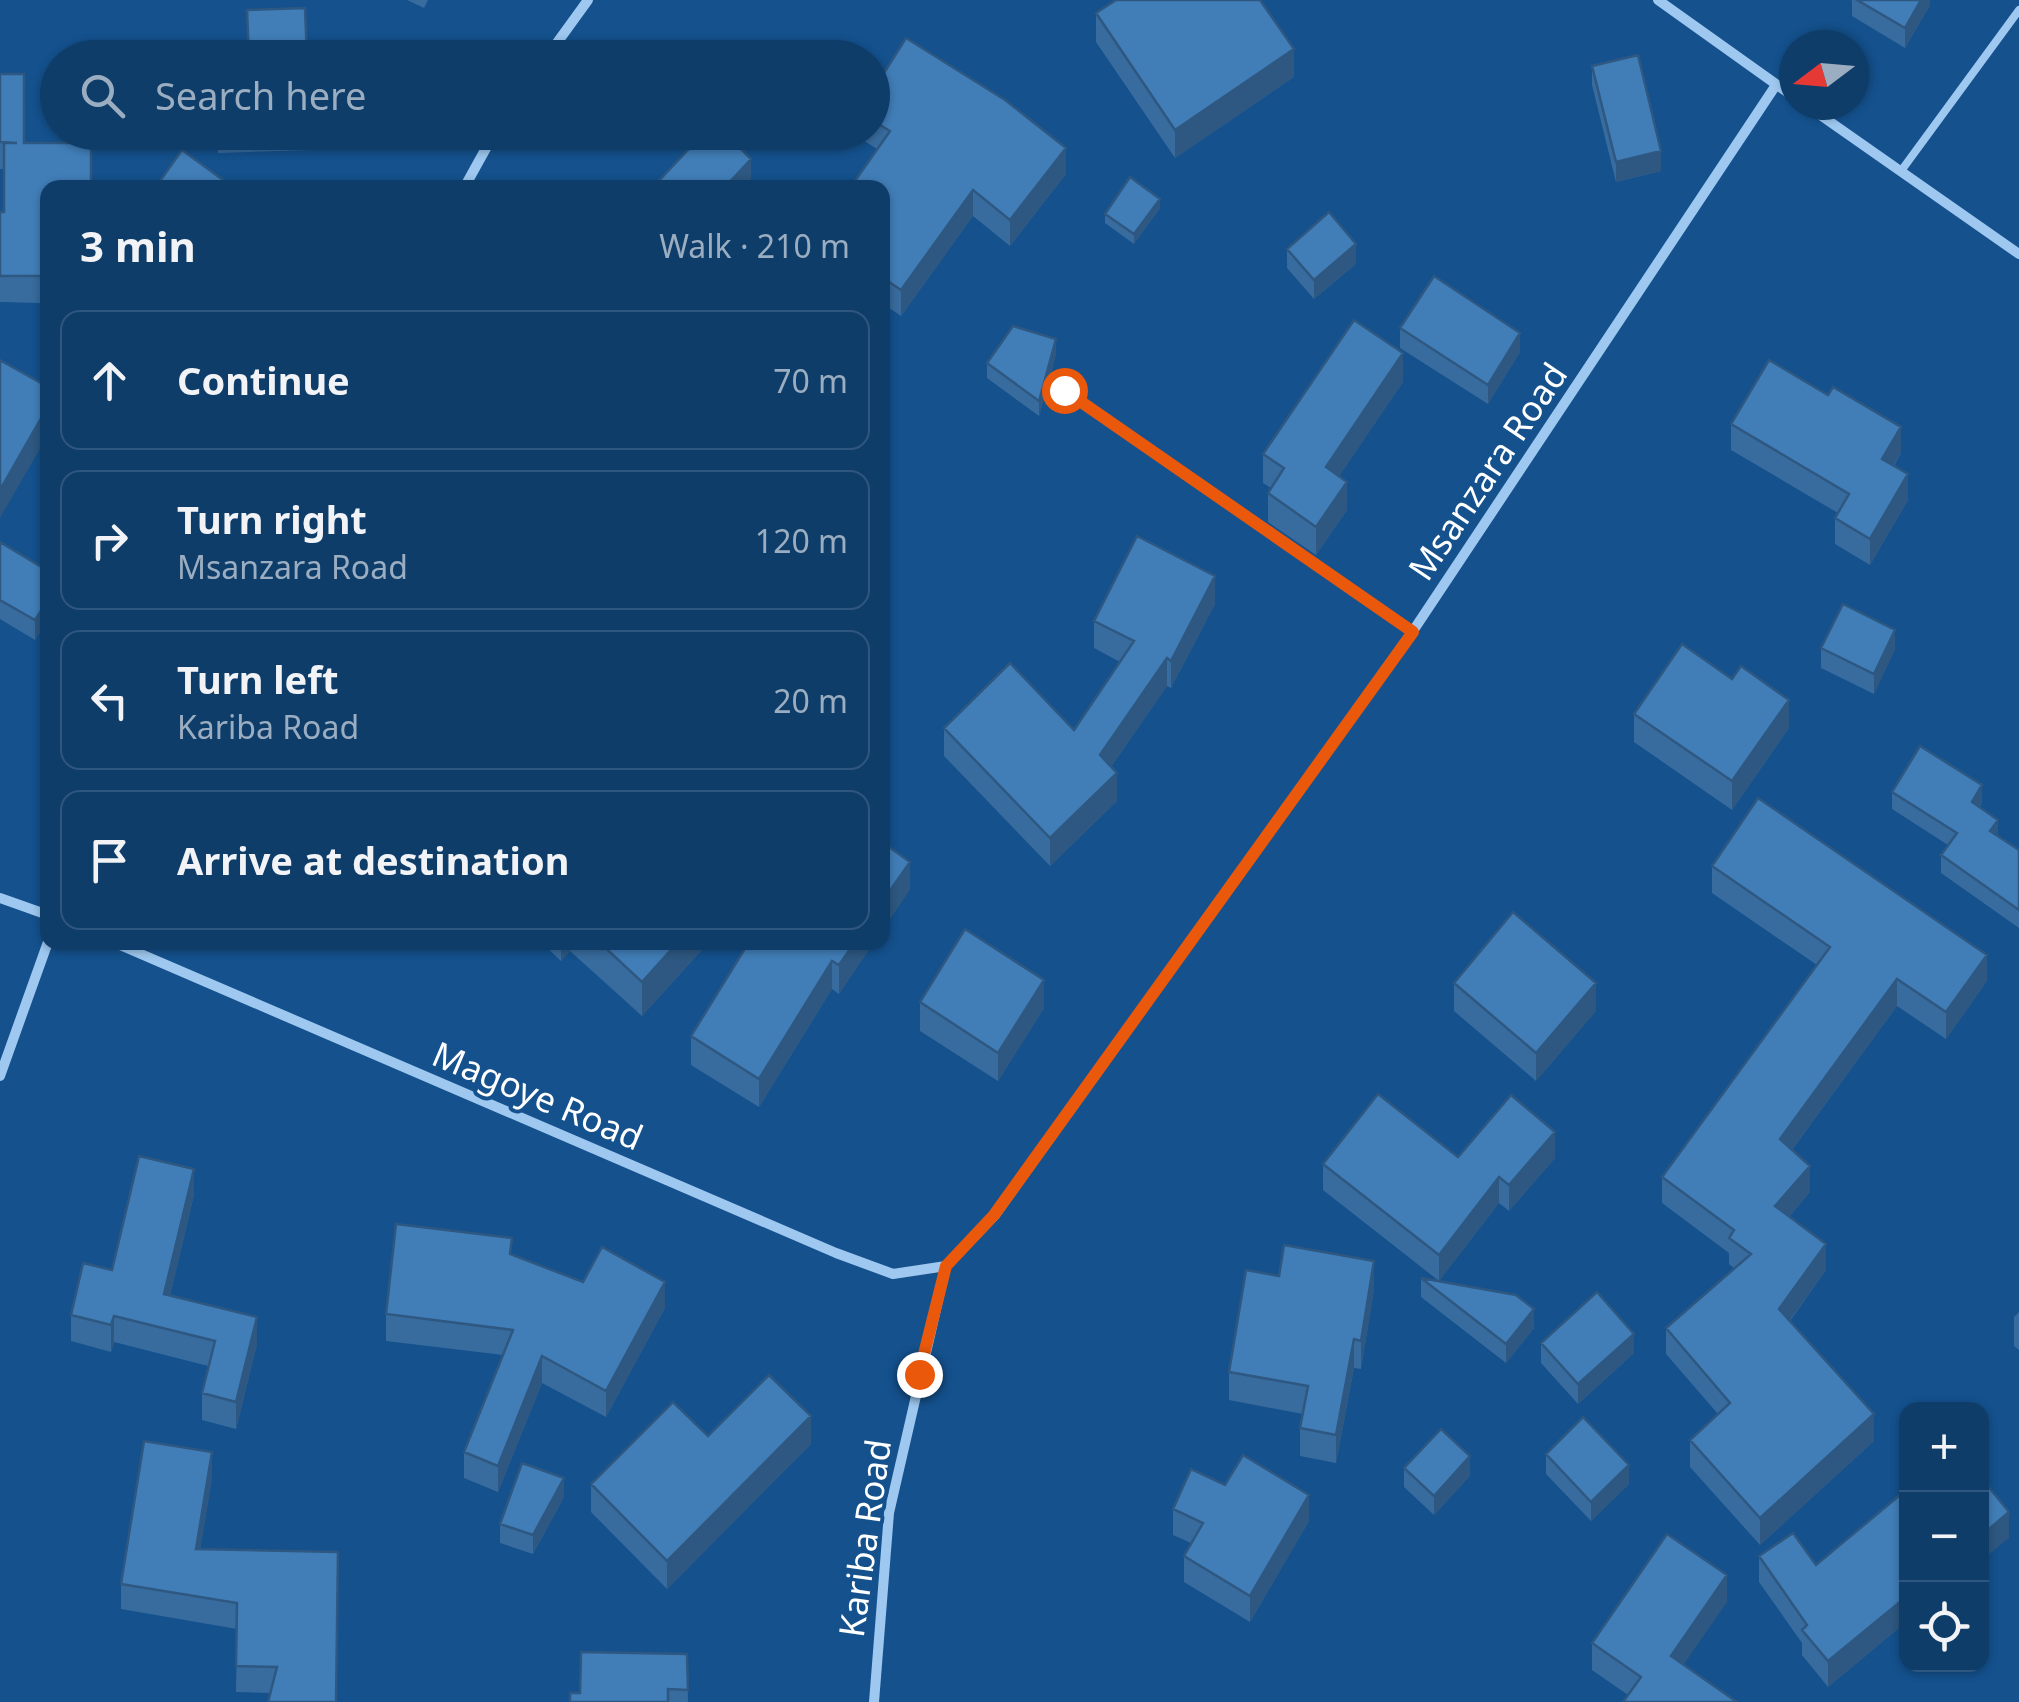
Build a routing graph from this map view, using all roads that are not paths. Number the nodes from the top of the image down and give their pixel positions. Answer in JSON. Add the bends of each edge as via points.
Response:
{"nodes":[{"id":1,"x":588,"y":0,"type":"edge"},
{"id":2,"x":1658,"y":0,"type":"edge"},
{"id":3,"x":2019,"y":10,"type":"edge"},
{"id":4,"x":559,"y":40,"type":"edge"},
{"id":5,"x":1776,"y":84,"type":"junction"},
{"id":6,"x":1779,"y":86,"type":"edge"},
{"id":7,"x":1828,"y":120,"type":"edge"},
{"id":8,"x":485,"y":150,"type":"edge"},
{"id":9,"x":1901,"y":171,"type":"junction"},
{"id":10,"x":468,"y":180,"type":"edge"},
{"id":11,"x":2019,"y":254,"type":"edge"},
{"id":12,"x":1064,"y":390,"type":"dead end"},
{"id":13,"x":1413,"y":632,"type":"junction"},
{"id":14,"x":0,"y":898,"type":"edge"},
{"id":15,"x":40,"y":912,"type":"edge"},
{"id":16,"x":45,"y":950,"type":"edge"},
{"id":17,"x":132,"y":950,"type":"edge"},
{"id":18,"x":0,"y":1076,"type":"edge"},
{"id":19,"x":946,"y":1266,"type":"junction"},
{"id":20,"x":874,"y":1702,"type":"edge"}],
"edges":[{"from":1,"to":4,"type":"street"},
{"from":2,"to":5,"type":"street"},
{"from":3,"to":9,"type":"lane"},
{"from":5,"to":6,"type":"street"},
{"from":5,"to":13,"type":"street","name":"Msanzara Road"},
{"from":7,"to":9,"type":"street"},
{"from":8,"to":10,"type":"street"},
{"from":9,"to":11,"type":"street"},
{"from":12,"to":13,"type":"lane"},
{"from":13,"to":19,"type":"street","name":"Msanzara Road","via":[[994,1215]]},
{"from":14,"to":15,"type":"street"},
{"from":16,"to":18,"type":"street"},
{"from":17,"to":19,"type":"street","name":"Magoye Road","via":[[836,1253],[893,1274]]},
{"from":19,"to":20,"type":"street","name":"Kariba Road","via":[[888,1513]]}]}
